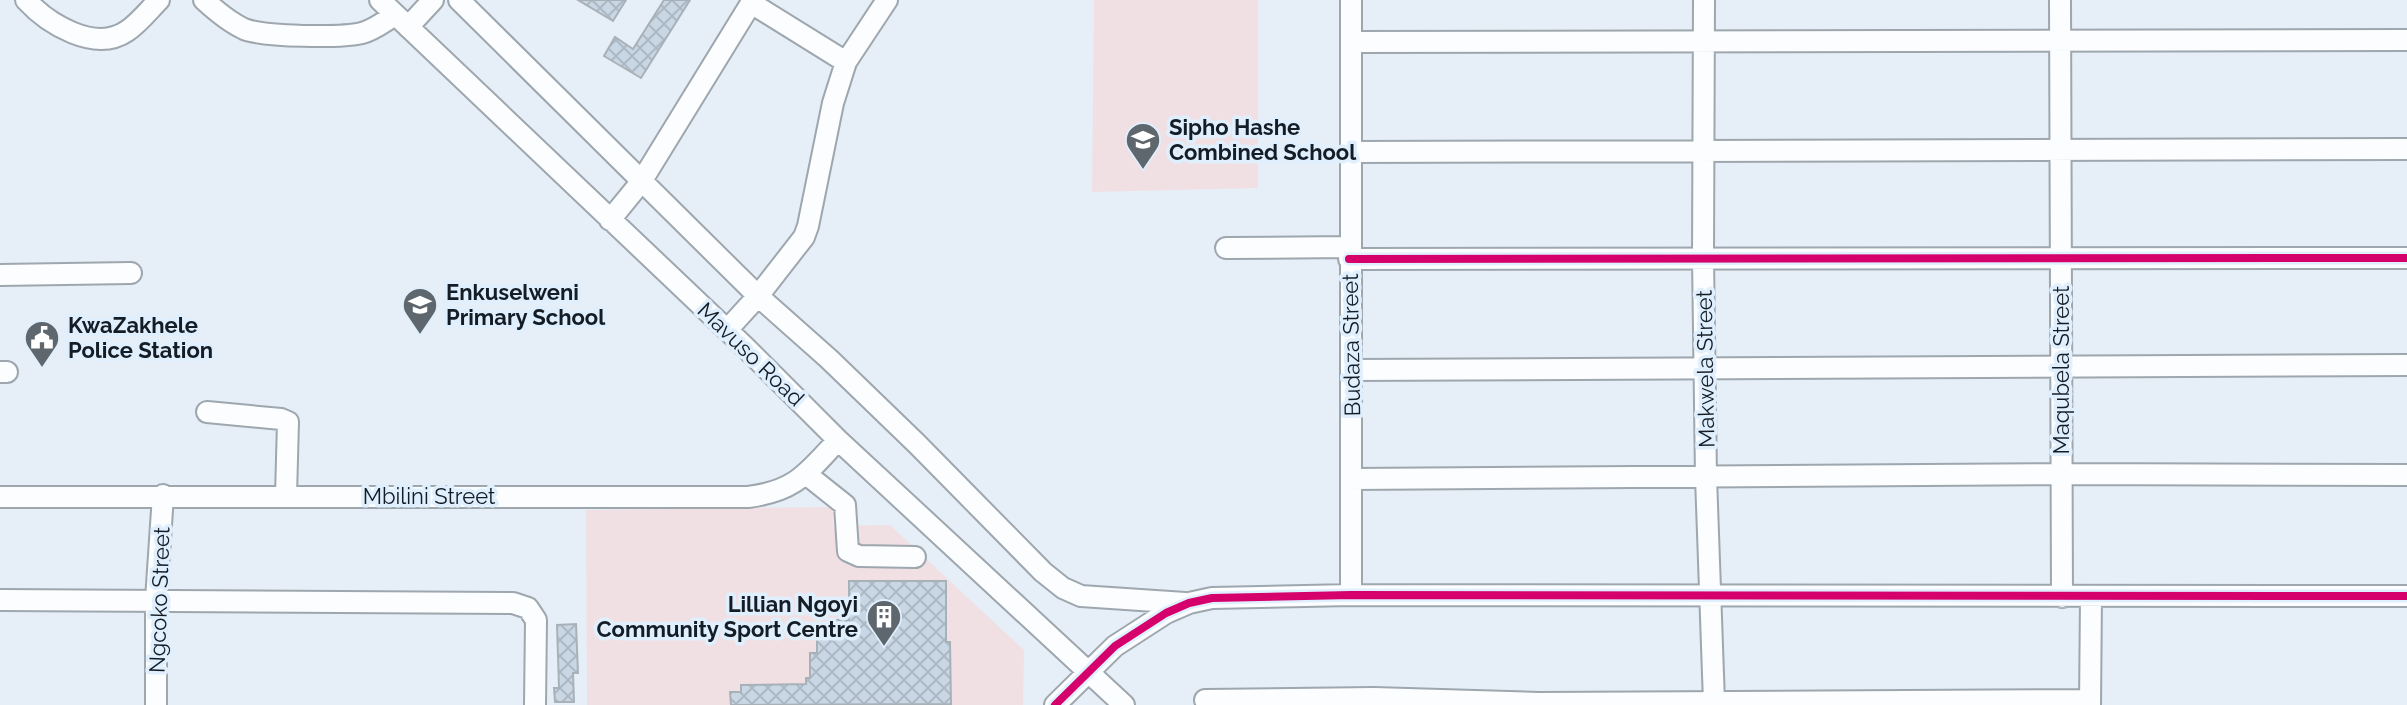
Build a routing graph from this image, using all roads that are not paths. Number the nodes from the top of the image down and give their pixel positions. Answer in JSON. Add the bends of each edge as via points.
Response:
{"nodes":[{"id":1,"x":26,"y":0,"type":"edge"},
{"id":2,"x":159,"y":0,"type":"edge"},
{"id":3,"x":204,"y":0,"type":"edge"},
{"id":4,"x":380,"y":0,"type":"edge"},
{"id":5,"x":433,"y":0,"type":"edge"},
{"id":6,"x":459,"y":0,"type":"edge"},
{"id":7,"x":887,"y":0,"type":"edge"},
{"id":8,"x":1351,"y":0,"type":"edge"},
{"id":9,"x":1704,"y":0,"type":"edge"},
{"id":10,"x":2060,"y":0,"type":"edge"},
{"id":11,"x":752,"y":1,"type":"edge"},
{"id":12,"x":402,"y":21,"type":"junction"},
{"id":13,"x":2407,"y":40,"type":"edge"},
{"id":14,"x":2060,"y":41,"type":"junction"},
{"id":15,"x":1351,"y":42,"type":"junction"},
{"id":16,"x":1704,"y":42,"type":"junction"},
{"id":17,"x":846,"y":62,"type":"junction"},
{"id":18,"x":1703,"y":149,"type":"junction"},
{"id":19,"x":2061,"y":149,"type":"junction"},
{"id":20,"x":2407,"y":149,"type":"edge"},
{"id":21,"x":1351,"y":152,"type":"junction"},
{"id":22,"x":641,"y":182,"type":"junction"},
{"id":23,"x":610,"y":220,"type":"junction"},
{"id":24,"x":1226,"y":248,"type":"dead end"},
{"id":25,"x":1349,"y":253,"type":"junction"},
{"id":26,"x":1703,"y":258,"type":"junction"},
{"id":27,"x":2407,"y":258,"type":"edge"},
{"id":28,"x":2061,"y":259,"type":"junction"},
{"id":29,"x":131,"y":273,"type":"dead end"},
{"id":30,"x":0,"y":275,"type":"edge"},
{"id":31,"x":758,"y":296,"type":"junction"},
{"id":32,"x":727,"y":330,"type":"junction"},
{"id":33,"x":2407,"y":365,"type":"edge"},
{"id":34,"x":1706,"y":368,"type":"junction"},
{"id":35,"x":2060,"y":368,"type":"junction"},
{"id":36,"x":1352,"y":370,"type":"junction"},
{"id":37,"x":207,"y":412,"type":"dead end"},
{"id":38,"x":838,"y":440,"type":"junction"},
{"id":39,"x":806,"y":474,"type":"junction"},
{"id":40,"x":2062,"y":474,"type":"junction"},
{"id":41,"x":2407,"y":475,"type":"edge"},
{"id":42,"x":1706,"y":477,"type":"junction"},
{"id":43,"x":1352,"y":479,"type":"junction"},
{"id":44,"x":163,"y":495,"type":"junction"},
{"id":45,"x":286,"y":495,"type":"junction"},
{"id":46,"x":0,"y":497,"type":"edge"},
{"id":47,"x":915,"y":557,"type":"dead end"},
{"id":48,"x":1351,"y":595,"type":"junction"},
{"id":49,"x":1709,"y":595,"type":"junction"},
{"id":50,"x":2407,"y":596,"type":"edge"},
{"id":51,"x":2062,"y":597,"type":"junction"},
{"id":52,"x":2091,"y":597,"type":"junction"},
{"id":53,"x":0,"y":600,"type":"edge"},
{"id":54,"x":156,"y":600,"type":"junction"},
{"id":55,"x":1189,"y":603,"type":"junction"},
{"id":56,"x":1088,"y":672,"type":"junction"},
{"id":57,"x":1205,"y":700,"type":"dead end"},
{"id":58,"x":1378,"y":702,"type":"edge"},
{"id":59,"x":1714,"y":702,"type":"junction"},
{"id":60,"x":2090,"y":703,"type":"edge"},
{"id":61,"x":1539,"y":704,"type":"edge"},
{"id":62,"x":156,"y":705,"type":"edge"},
{"id":63,"x":535,"y":705,"type":"edge"},
{"id":64,"x":1055,"y":705,"type":"edge"},
{"id":65,"x":1124,"y":705,"type":"edge"}],
"edges":[{"from":1,"to":2,"type":"street","via":[[51,22],[101,39],[127,31]]},
{"from":3,"to":12,"type":"street","via":[[247,30],[341,37]]},
{"from":4,"to":12,"type":"street","name":"Mavuso Road"},
{"from":5,"to":12,"type":"street"},
{"from":6,"to":22,"type":"street"},
{"from":7,"to":17,"type":"street"},
{"from":8,"to":15,"type":"street","name":"Budaza Street"},
{"from":9,"to":16,"type":"street","name":"Makwela Street"},
{"from":10,"to":14,"type":"street","name":"Maqubela Street"},
{"from":11,"to":17,"type":"street"},
{"from":11,"to":22,"type":"street"},
{"from":12,"to":23,"type":"street","name":"Mavuso Road"},
{"from":13,"to":14,"type":"street"},
{"from":14,"to":16,"type":"street"},
{"from":14,"to":19,"type":"street","name":"Maqubela Street"},
{"from":15,"to":16,"type":"street"},
{"from":15,"to":21,"type":"street","name":"Budaza Street"},
{"from":16,"to":18,"type":"street","name":"Makwela Street"},
{"from":17,"to":31,"type":"street","via":[[808,226]]},
{"from":18,"to":19,"type":"street"},
{"from":18,"to":21,"type":"street"},
{"from":18,"to":26,"type":"street","name":"Makwela Street"},
{"from":19,"to":20,"type":"street"},
{"from":19,"to":28,"type":"street","name":"Maqubela Street"},
{"from":21,"to":25,"type":"street","name":"Budaza Street"},
{"from":22,"to":23,"type":"street"},
{"from":22,"to":31,"type":"street"},
{"from":23,"to":32,"type":"street","name":"Mavuso Road"},
{"from":24,"to":25,"type":"street"},
{"from":25,"to":26,"type":"street"},
{"from":25,"to":36,"type":"street","name":"Budaza Street"},
{"from":26,"to":28,"type":"street"},
{"from":26,"to":34,"type":"street","name":"Makwela Street"},
{"from":27,"to":28,"type":"street"},
{"from":28,"to":35,"type":"street","name":"Maqubela Street"},
{"from":29,"to":30,"type":"street"},
{"from":31,"to":32,"type":"street"},
{"from":31,"to":55,"type":"street","via":[[1063,588],[1081,596]]},
{"from":32,"to":38,"type":"street","name":"Mavuso Road"},
{"from":33,"to":35,"type":"street"},
{"from":34,"to":35,"type":"street"},
{"from":34,"to":36,"type":"street"},
{"from":34,"to":42,"type":"street","name":"Makwela Street"},
{"from":35,"to":40,"type":"street","name":"Maqubela Street"},
{"from":36,"to":43,"type":"street","name":"Budaza Street"},
{"from":37,"to":45,"type":"street","via":[[288,422]]},
{"from":38,"to":39,"type":"street","name":"Mbilini Street"},
{"from":38,"to":56,"type":"street","name":"Mavuso Road"},
{"from":39,"to":45,"type":"street","name":"Mbilini Street","via":[[786,489],[748,497]]},
{"from":39,"to":47,"type":"street","via":[[845,505],[848,551]]},
{"from":40,"to":41,"type":"street"},
{"from":40,"to":42,"type":"street"},
{"from":40,"to":51,"type":"street","name":"Maqubela Street"},
{"from":42,"to":43,"type":"street"},
{"from":42,"to":49,"type":"street","name":"Makwela Street"},
{"from":43,"to":48,"type":"street","name":"Budaza Street"},
{"from":44,"to":45,"type":"street","name":"Mbilini Street"},
{"from":44,"to":46,"type":"street","name":"Mbilini Street"},
{"from":44,"to":54,"type":"street","name":"Ngcoko Street"},
{"from":48,"to":49,"type":"street"},
{"from":48,"to":55,"type":"street"},
{"from":49,"to":51,"type":"street"},
{"from":49,"to":59,"type":"street","name":"Makwela Street"},
{"from":50,"to":52,"type":"street"},
{"from":51,"to":52,"type":"street"},
{"from":52,"to":60,"type":"street"},
{"from":53,"to":54,"type":"street"},
{"from":54,"to":62,"type":"street","name":"Ngcoko Street"},
{"from":54,"to":63,"type":"street","via":[[513,603],[528,608],[536,620]]},
{"from":55,"to":56,"type":"street","via":[[1139,629]]},
{"from":56,"to":64,"type":"street"},
{"from":56,"to":65,"type":"street","name":"Mavuso Road"},
{"from":57,"to":58,"type":"street"},
{"from":58,"to":61,"type":"street"},
{"from":59,"to":60,"type":"street"},
{"from":59,"to":61,"type":"street"}]}
